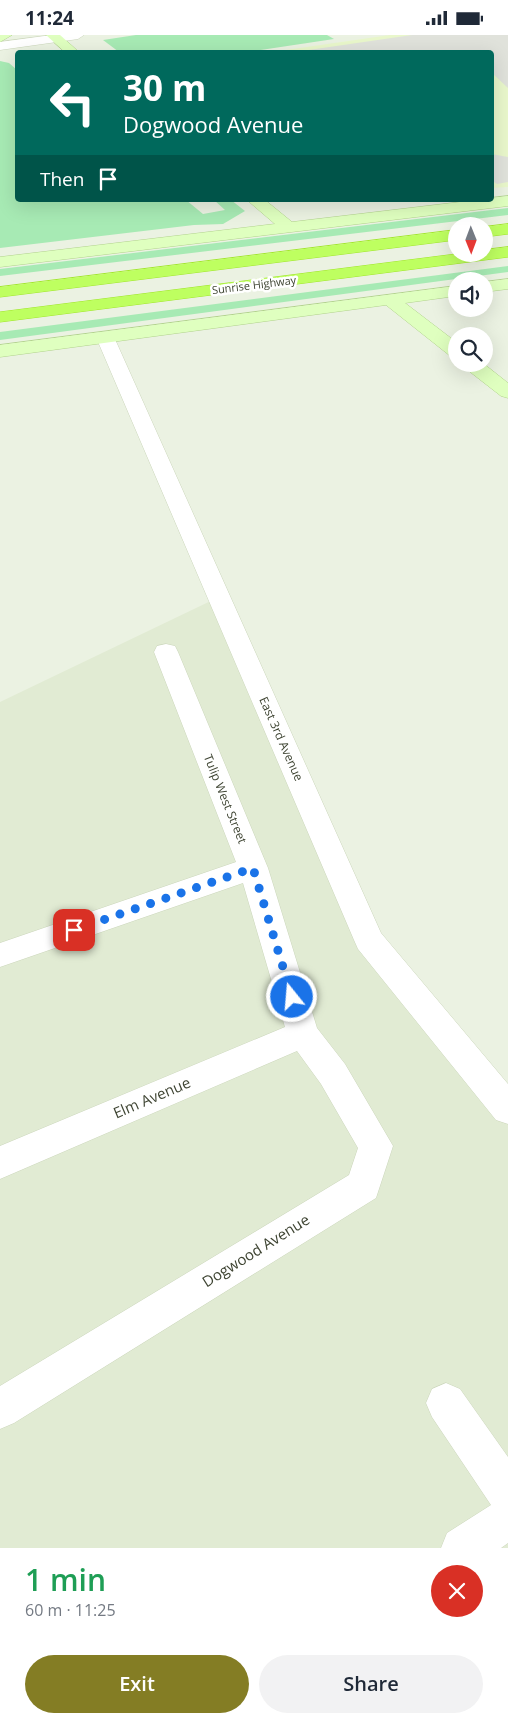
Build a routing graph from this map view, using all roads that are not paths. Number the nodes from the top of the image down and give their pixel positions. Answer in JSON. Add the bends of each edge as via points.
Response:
{"nodes":[{"id":1,"x":6,"y":35,"type":"edge"},
{"id":2,"x":78,"y":35,"type":"edge"},
{"id":3,"x":55,"y":37,"type":"edge"},
{"id":4,"x":0,"y":38,"type":"edge"},
{"id":5,"x":0,"y":46,"type":"edge"},
{"id":6,"x":70,"y":50,"type":"edge"},
{"id":7,"x":508,"y":201,"type":"edge"},
{"id":8,"x":257,"y":202,"type":"edge"},
{"id":9,"x":289,"y":228,"type":"junction"},
{"id":10,"x":508,"y":229,"type":"edge"},
{"id":11,"x":493,"y":231,"type":"edge"},
{"id":12,"x":448,"y":236,"type":"edge"},
{"id":13,"x":508,"y":252,"type":"edge"},
{"id":14,"x":0,"y":262,"type":"edge"},
{"id":15,"x":508,"y":284,"type":"edge"},
{"id":16,"x":493,"y":286,"type":"edge"},
{"id":17,"x":0,"y":292,"type":"edge"},
{"id":18,"x":448,"y":292,"type":"edge"},
{"id":19,"x":390,"y":300,"type":"junction"},
{"id":20,"x":0,"y":317,"type":"edge"},
{"id":21,"x":105,"y":337,"type":"junction"},
{"id":22,"x":448,"y":345,"type":"edge"},
{"id":23,"x":0,"y":351,"type":"edge"},
{"id":24,"x":483,"y":372,"type":"edge"},
{"id":25,"x":508,"y":391,"type":"edge"},
{"id":26,"x":166,"y":652,"type":"dead end"},
{"id":27,"x":253,"y":868,"type":"junction"},
{"id":28,"x":1,"y":953,"type":"edge"},
{"id":29,"x":303,"y":1034,"type":"junction"},
{"id":30,"x":508,"y":1109,"type":"edge"},
{"id":31,"x":0,"y":1163,"type":"edge"},
{"id":32,"x":446,"y":1403,"type":"dead end"},
{"id":33,"x":0,"y":1409,"type":"edge"},
{"id":34,"x":508,"y":1493,"type":"edge"},
{"id":35,"x":508,"y":1519,"type":"edge"},
{"id":36,"x":462,"y":1548,"type":"edge"}],
"edges":[{"from":1,"to":4,"type":"main road"},
{"from":2,"to":3,"type":"street"},
{"from":3,"to":5,"type":"street"},
{"from":3,"to":6,"type":"main road"},
{"from":7,"to":9,"type":"main road"},
{"from":8,"to":9,"type":"main road"},
{"from":9,"to":14,"type":"main road"},
{"from":10,"to":11,"type":"highway"},
{"from":12,"to":17,"type":"highway","name":"Sunrise Highway"},
{"from":13,"to":20,"type":"highway","name":"Sunrise Highway"},
{"from":15,"to":16,"type":"main road"},
{"from":18,"to":19,"type":"main road"},
{"from":19,"to":21,"type":"main road"},
{"from":19,"to":22,"type":"main road"},
{"from":21,"to":23,"type":"main road"},
{"from":21,"to":30,"type":"street","name":"East 3rd Avenue","via":[[369,940]]},
{"from":24,"to":25,"type":"main road"},
{"from":26,"to":27,"type":"street","name":"Tulip West Street"},
{"from":27,"to":28,"type":"street"},
{"from":27,"to":29,"type":"street","name":"Tulip West Street"},
{"from":29,"to":31,"type":"street","name":"Elm Avenue"},
{"from":29,"to":33,"type":"street","name":"Dogwood Avenue","via":[[333,1074],[376,1146],[363,1186]]},
{"from":32,"to":34,"type":"street"},
{"from":35,"to":36,"type":"street"}]}
